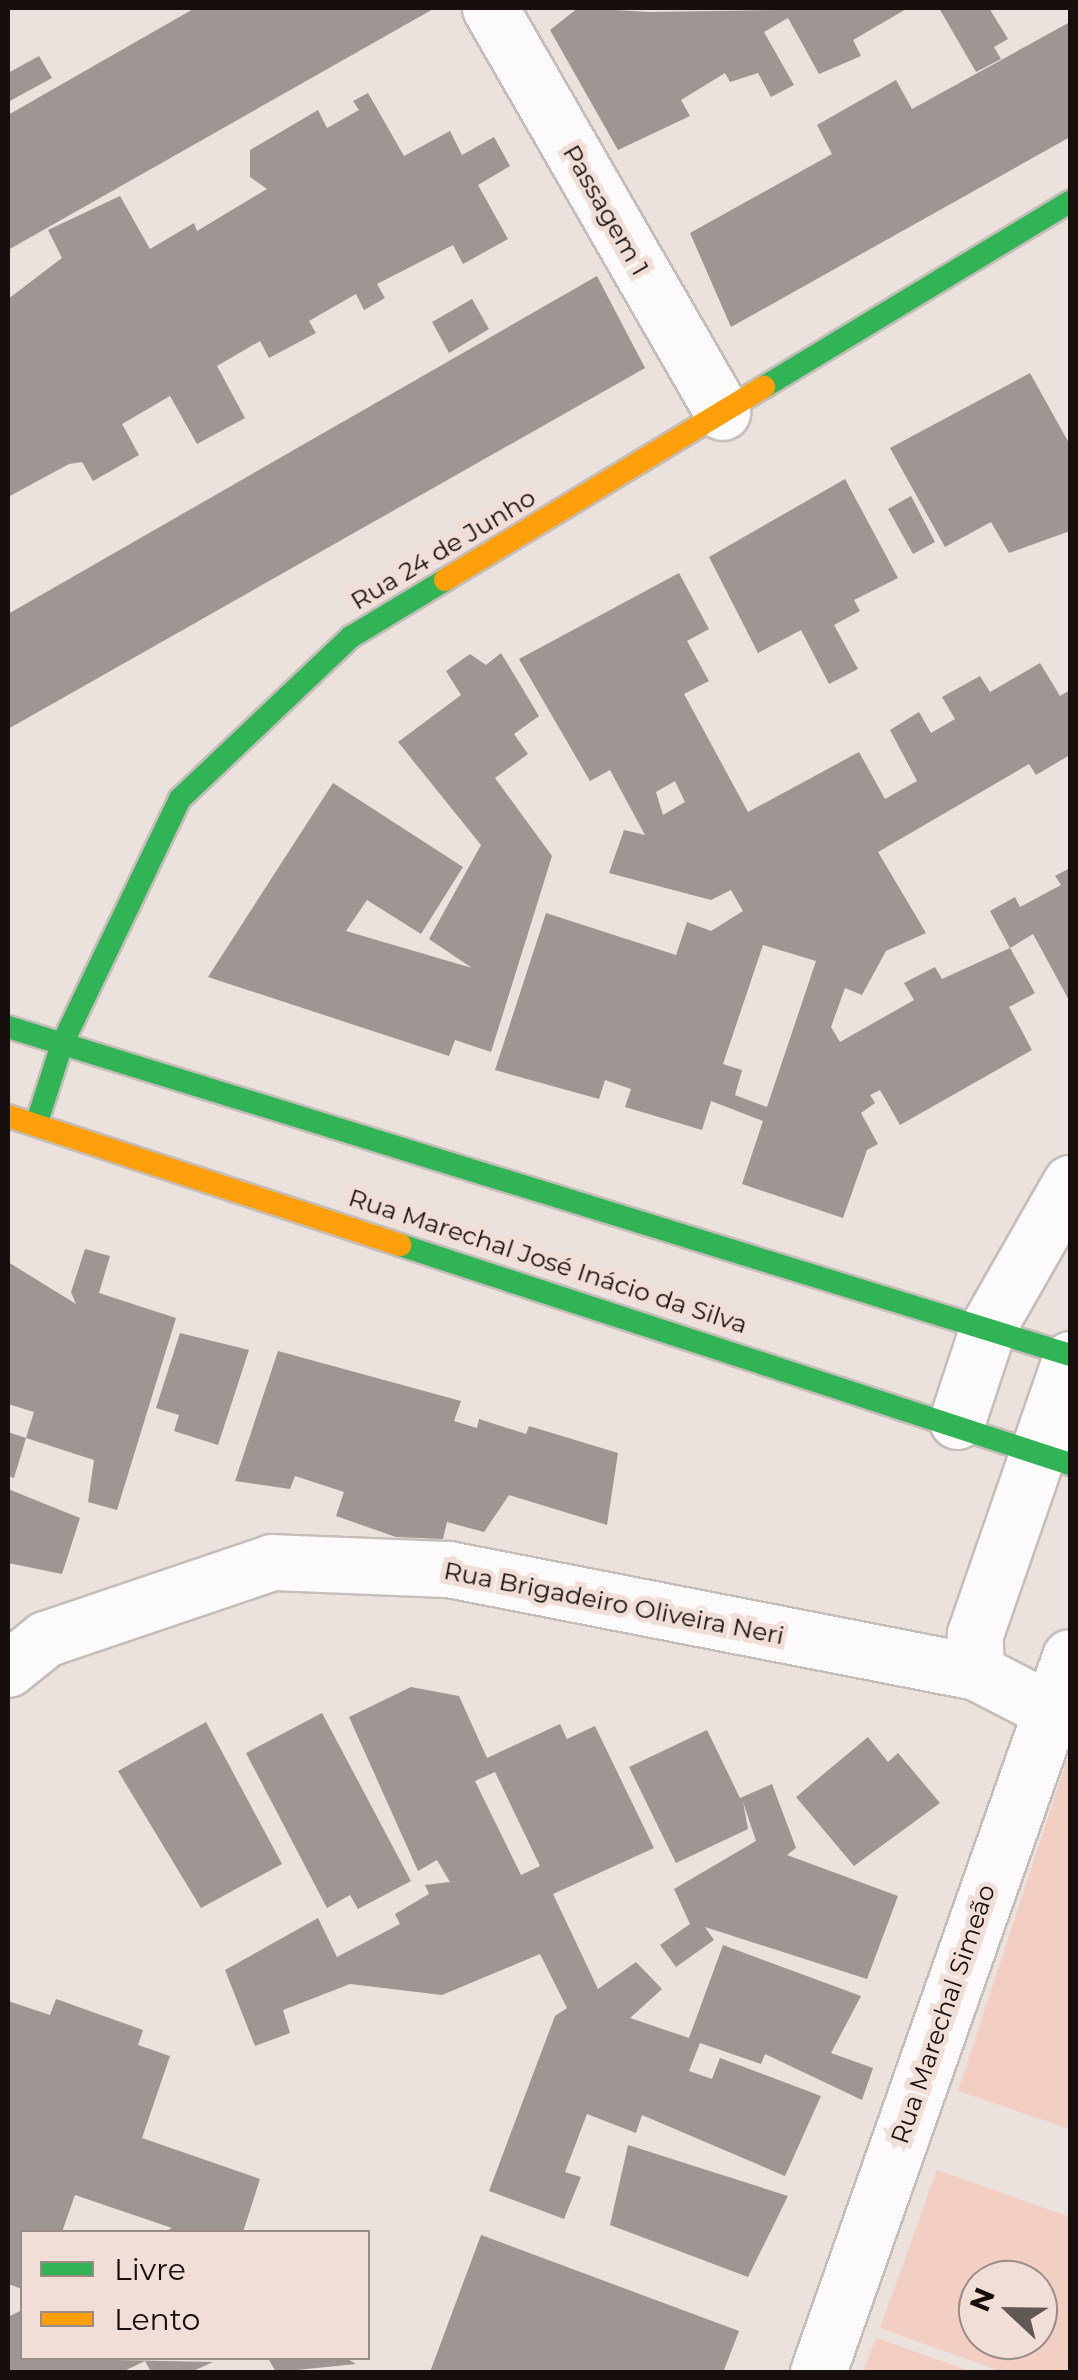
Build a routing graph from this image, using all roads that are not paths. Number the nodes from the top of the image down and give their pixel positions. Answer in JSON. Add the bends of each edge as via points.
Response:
{"nodes":[{"id":1,"x":490,"y":8,"type":"edge"},
{"id":2,"x":1070,"y":202,"type":"edge"},
{"id":3,"x":722,"y":412,"type":"junction"},
{"id":4,"x":8,"y":1026,"type":"edge"},
{"id":5,"x":62,"y":1044,"type":"junction"},
{"id":6,"x":8,"y":1116,"type":"edge"},
{"id":7,"x":36,"y":1125,"type":"junction"},
{"id":8,"x":1070,"y":1183,"type":"edge"},
{"id":9,"x":988,"y":1327,"type":"junction"},
{"id":10,"x":1070,"y":1357,"type":"edge"},
{"id":11,"x":957,"y":1421,"type":"junction"},
{"id":12,"x":1055,"y":1459,"type":"edge"},
{"id":13,"x":1070,"y":1657,"type":"edge"},
{"id":14,"x":8,"y":1670,"type":"edge"},
{"id":15,"x":976,"y":1672,"type":"junction"},
{"id":16,"x":1050,"y":1710,"type":"junction"},
{"id":17,"x":818,"y":2372,"type":"edge"}],
"edges":[{"from":1,"to":3,"type":"street","name":"Passagem 1"},
{"from":2,"to":3,"type":"main road","name":"Rua 24 de Junho"},
{"from":3,"to":5,"type":"main road","name":"Rua 24 de Junho","via":[[351,637],[180,799]]},
{"from":4,"to":5,"type":"main road"},
{"from":5,"to":7,"type":"main road","name":"Rua 24 de Junho"},
{"from":5,"to":9,"type":"main road"},
{"from":6,"to":7,"type":"main road","name":"Rua Marechal José Inácio da Silva"},
{"from":7,"to":11,"type":"main road","name":"Rua Marechal José Inácio da Silva"},
{"from":8,"to":9,"type":"street"},
{"from":9,"to":10,"type":"main road"},
{"from":9,"to":11,"type":"street"},
{"from":10,"to":12,"type":"street"},
{"from":11,"to":12,"type":"main road","name":"Rua Marechal José Inácio da Silva"},
{"from":12,"to":15,"type":"street","via":[[974,1634]]},
{"from":13,"to":16,"type":"street","name":"Rua Marechal Simeão"},
{"from":14,"to":15,"type":"street","name":"Rua Brigadeiro Oliveira Neri","via":[[44,1640],[272,1562],[448,1570]]},
{"from":15,"to":16,"type":"street","name":"Rua Brigadeiro Oliveira Neri"},
{"from":16,"to":17,"type":"street","name":"Rua Marechal Simeão"}]}
